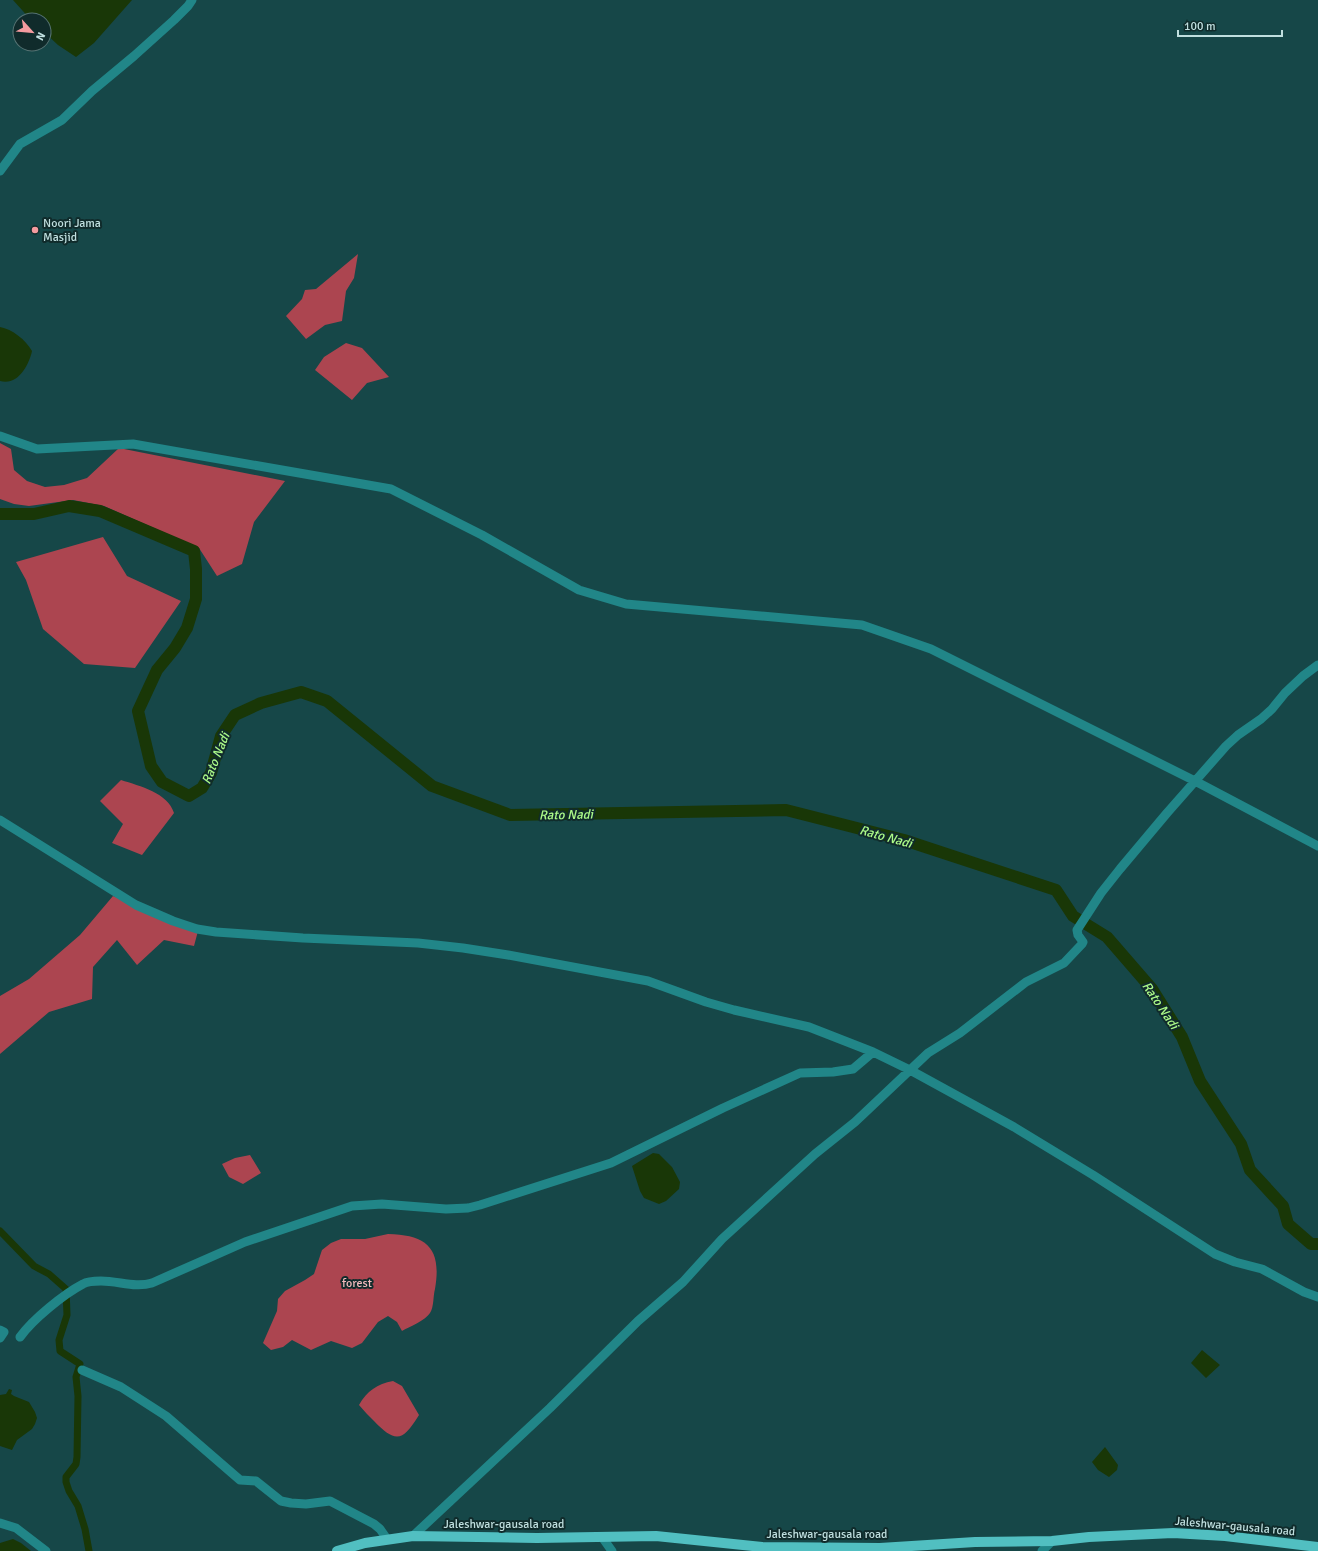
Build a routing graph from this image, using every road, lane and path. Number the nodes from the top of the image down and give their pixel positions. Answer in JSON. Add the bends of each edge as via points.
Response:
{"nodes":[{"id":1,"x":192,"y":0,"type":"edge"},
{"id":2,"x":0,"y":171,"type":"edge"},
{"id":3,"x":0,"y":436,"type":"edge"},
{"id":4,"x":1318,"y":665,"type":"edge"},
{"id":5,"x":1195,"y":781,"type":"junction"},
{"id":6,"x":0,"y":820,"type":"edge"},
{"id":7,"x":1318,"y":846,"type":"edge"},
{"id":8,"x":874,"y":1052,"type":"junction"},
{"id":9,"x":910,"y":1070,"type":"junction"},
{"id":10,"x":1318,"y":1297,"type":"edge"},
{"id":11,"x":0,"y":1330,"type":"edge"},
{"id":12,"x":20,"y":1337,"type":"dead end"},
{"id":13,"x":0,"y":1338,"type":"edge"},
{"id":14,"x":82,"y":1370,"type":"dead end"},
{"id":15,"x":0,"y":1523,"type":"edge"},
{"id":16,"x":413,"y":1536,"type":"junction"},
{"id":17,"x":602,"y":1537,"type":"junction"},
{"id":18,"x":387,"y":1539,"type":"junction"},
{"id":19,"x":1052,"y":1541,"type":"junction"},
{"id":20,"x":1318,"y":1547,"type":"edge"},
{"id":21,"x":46,"y":1551,"type":"edge"},
{"id":22,"x":337,"y":1551,"type":"edge"},
{"id":23,"x":612,"y":1551,"type":"edge"},
{"id":24,"x":1042,"y":1551,"type":"edge"}],
"edges":[{"from":1,"to":2,"type":"street","via":[[174,20],[62,120],[20,144]]},
{"from":3,"to":5,"type":"street","via":[[38,449],[133,444],[391,490],[482,535],[579,590],[626,604],[862,625],[931,649]]},
{"from":4,"to":5,"type":"street","via":[[1303,676],[1266,714],[1226,746]]},
{"from":5,"to":7,"type":"street"},
{"from":5,"to":9,"type":"street","via":[[1101,893],[1077,930],[1082,944],[1064,963],[1026,982],[960,1033],[928,1053]]},
{"from":6,"to":8,"type":"street","via":[[136,905],[197,929],[295,938],[418,944],[523,957],[648,981],[706,1002],[808,1027]]},
{"from":8,"to":9,"type":"street"},
{"from":8,"to":12,"type":"street","via":[[853,1069],[800,1073],[611,1163],[480,1205],[453,1209],[382,1204],[352,1206],[245,1242],[152,1283],[84,1283],[34,1321]]},
{"from":9,"to":10,"type":"street","via":[[1014,1127],[1215,1254],[1265,1270]]},
{"from":9,"to":16,"type":"street","via":[[722,1239],[683,1282],[638,1321],[550,1408]]},
{"from":11,"to":13,"type":"street","via":[[4,1332]]},
{"from":14,"to":18,"type":"street","via":[[121,1387],[166,1416],[240,1480],[256,1482],[282,1501],[291,1504],[330,1501],[374,1524]]},
{"from":15,"to":21,"type":"street","via":[[16,1528]]},
{"from":16,"to":17,"type":"main road","name":"Jaleshwar-gausala road"},
{"from":16,"to":18,"type":"main road","name":"Jaleshwar-gausala road"},
{"from":17,"to":19,"type":"main road","name":"Jaleshwar-gausala road","via":[[656,1536],[795,1548],[880,1548],[975,1542]]},
{"from":17,"to":23,"type":"street"},
{"from":18,"to":22,"type":"main road","name":"Jaleshwar-gausala road","via":[[365,1542]]},
{"from":19,"to":20,"type":"main road","name":"Jaleshwar-gausala road","via":[[1173,1533],[1225,1536]]},
{"from":19,"to":24,"type":"street"}]}
